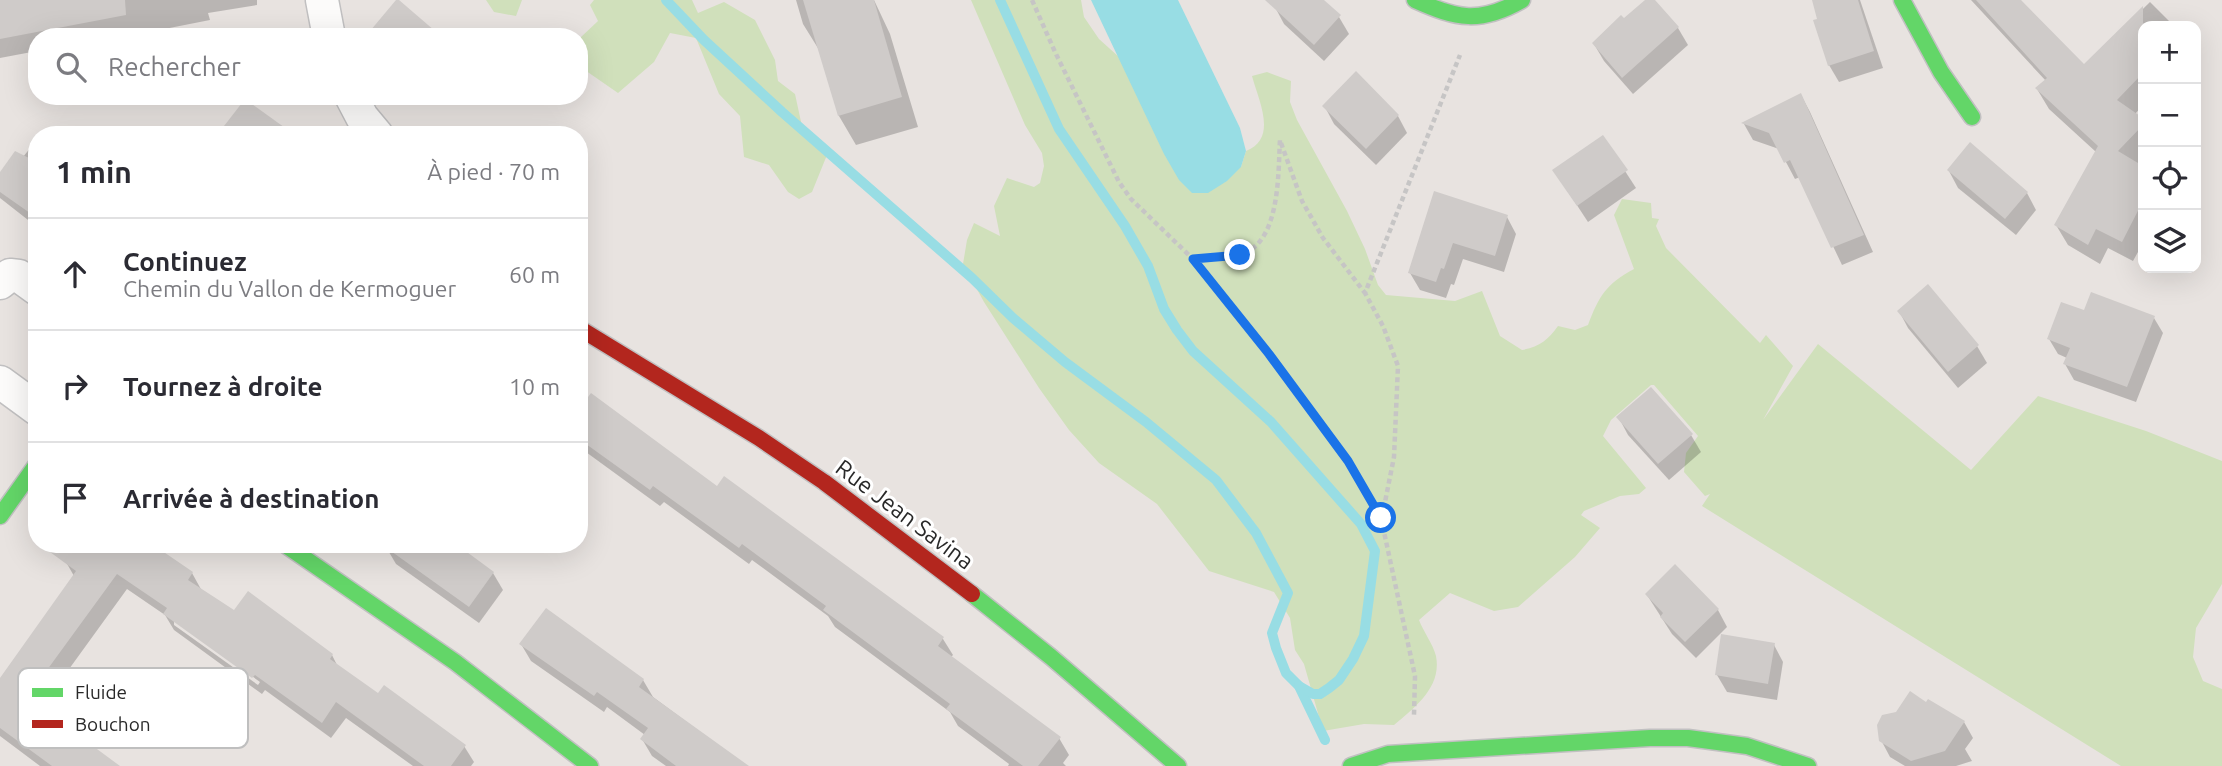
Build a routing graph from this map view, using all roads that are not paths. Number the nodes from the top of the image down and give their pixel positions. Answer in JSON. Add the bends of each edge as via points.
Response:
{"nodes":[{"id":1,"x":322,"y":0,"type":"edge"},
{"id":2,"x":1415,"y":0,"type":"edge"},
{"id":3,"x":1522,"y":0,"type":"edge"},
{"id":4,"x":1902,"y":0,"type":"edge"},
{"id":5,"x":327,"y":28,"type":"edge"},
{"id":6,"x":356,"y":105,"type":"edge"},
{"id":7,"x":1972,"y":117,"type":"dead end"},
{"id":8,"x":370,"y":126,"type":"edge"},
{"id":9,"x":28,"y":282,"type":"edge"},
{"id":10,"x":0,"y":283,"type":"edge"},
{"id":11,"x":588,"y":332,"type":"edge"},
{"id":12,"x":0,"y":382,"type":"edge"},
{"id":13,"x":28,"y":402,"type":"edge"},
{"id":14,"x":28,"y":477,"type":"edge"},
{"id":15,"x":0,"y":516,"type":"edge"},
{"id":16,"x":297,"y":553,"type":"edge"},
{"id":17,"x":1411,"y":754,"type":"junction"},
{"id":18,"x":590,"y":766,"type":"edge"},
{"id":19,"x":1177,"y":766,"type":"edge"},
{"id":20,"x":1350,"y":766,"type":"edge"},
{"id":21,"x":1382,"y":766,"type":"edge"},
{"id":22,"x":1808,"y":766,"type":"edge"}],
"edges":[{"from":1,"to":5,"type":"street"},
{"from":2,"to":3,"type":"street","via":[[1446,14],[1475,19],[1496,15]]},
{"from":4,"to":7,"type":"street"},
{"from":6,"to":8,"type":"street"},
{"from":9,"to":10,"type":"street","via":[[10,275]]},
{"from":11,"to":19,"type":"street","name":"Rue Jean Savina","via":[[835,490],[957,581]]},
{"from":12,"to":13,"type":"street"},
{"from":14,"to":15,"type":"street"},
{"from":16,"to":18,"type":"street","via":[[455,662]]},
{"from":17,"to":20,"type":"street","via":[[1388,754]]},
{"from":17,"to":21,"type":"street"},
{"from":17,"to":22,"type":"street","via":[[1688,738],[1746,746]]}]}
